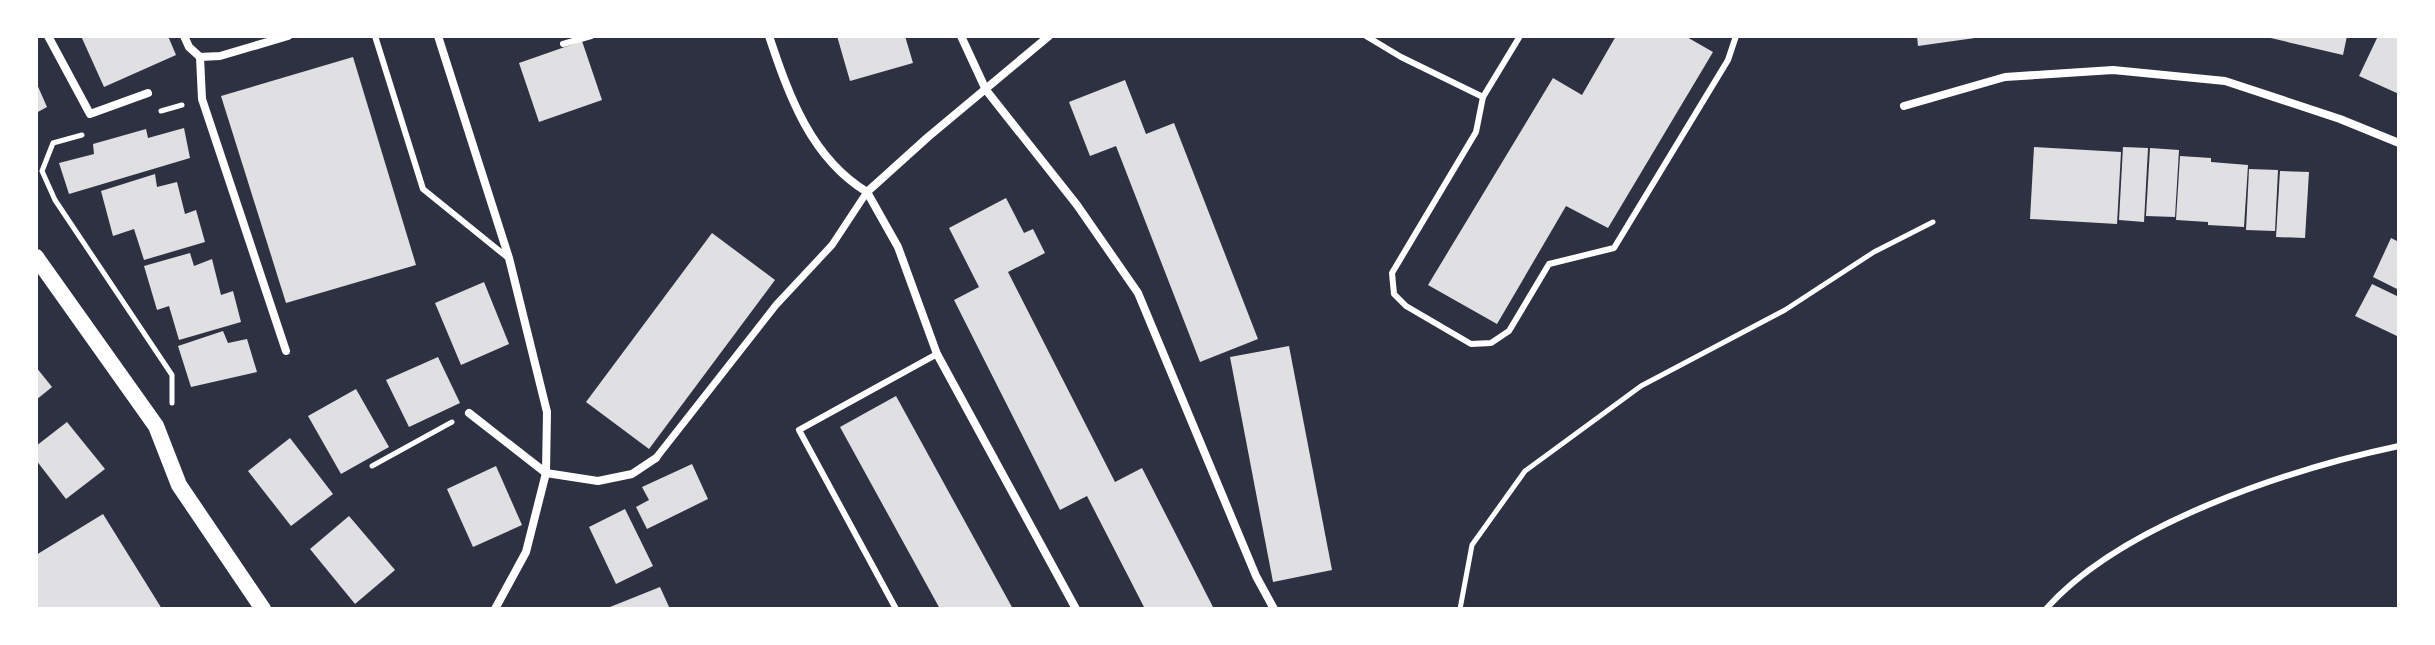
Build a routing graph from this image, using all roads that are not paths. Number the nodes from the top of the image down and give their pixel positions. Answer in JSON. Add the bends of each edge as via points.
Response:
{"nodes":[{"id":1,"x":48,"y":36,"type":"edge"},
{"id":2,"x":184,"y":36,"type":"edge"},
{"id":3,"x":288,"y":36,"type":"edge"},
{"id":4,"x":375,"y":36,"type":"edge"},
{"id":5,"x":438,"y":36,"type":"edge"},
{"id":6,"x":591,"y":36,"type":"edge"},
{"id":7,"x":769,"y":36,"type":"edge"},
{"id":8,"x":961,"y":36,"type":"edge"},
{"id":9,"x":1049,"y":36,"type":"edge"},
{"id":10,"x":1366,"y":36,"type":"edge"},
{"id":11,"x":1520,"y":36,"type":"edge"},
{"id":12,"x":1736,"y":36,"type":"edge"},
{"id":13,"x":563,"y":44,"type":"dead end"},
{"id":14,"x":200,"y":57,"type":"junction"},
{"id":15,"x":986,"y":90,"type":"junction"},
{"id":16,"x":148,"y":93,"type":"dead end"},
{"id":17,"x":1483,"y":97,"type":"junction"},
{"id":18,"x":1904,"y":106,"type":"dead end"},
{"id":19,"x":2399,"y":143,"type":"edge"},
{"id":20,"x":867,"y":192,"type":"junction"},
{"id":21,"x":36,"y":257,"type":"edge"},
{"id":22,"x":509,"y":258,"type":"junction"},
{"id":23,"x":286,"y":351,"type":"dead end"},
{"id":24,"x":937,"y":354,"type":"junction"},
{"id":25,"x":469,"y":413,"type":"road end"},
{"id":26,"x":2399,"y":446,"type":"edge"},
{"id":27,"x":656,"y":458,"type":"joint"},
{"id":28,"x":546,"y":473,"type":"junction"},
{"id":29,"x":263,"y":609,"type":"edge"},
{"id":30,"x":495,"y":609,"type":"edge"},
{"id":31,"x":896,"y":609,"type":"edge"},
{"id":32,"x":1076,"y":609,"type":"edge"},
{"id":33,"x":1274,"y":609,"type":"edge"},
{"id":34,"x":2046,"y":609,"type":"edge"}],
"edges":[{"from":1,"to":16,"type":"street","via":[[90,114]]},
{"from":2,"to":14,"type":"street"},
{"from":3,"to":14,"type":"street"},
{"from":4,"to":22,"type":"lane","via":[[423,189]]},
{"from":5,"to":22,"type":"street"},
{"from":6,"to":13,"type":"lane"},
{"from":7,"to":20,"type":"street","via":[[789,96],[820,149],[846,179]]},
{"from":8,"to":15,"type":"street"},
{"from":9,"to":15,"type":"street"},
{"from":10,"to":17,"type":"lane"},
{"from":11,"to":17,"type":"lane"},
{"from":12,"to":17,"type":"lane","via":[[1728,60],[1614,248],[1549,264],[1509,331],[1491,343],[1471,344],[1406,306],[1394,294],[1392,273],[1476,132]]},
{"from":14,"to":23,"type":"street","via":[[202,99]]},
{"from":15,"to":20,"type":"street"},
{"from":15,"to":33,"type":"street","via":[[1138,293]]},
{"from":18,"to":19,"type":"street","via":[[2005,77],[2113,70],[2225,81]]},
{"from":20,"to":24,"type":"street","via":[[898,247]]},
{"from":20,"to":27,"type":"street","via":[[832,245],[776,305]]},
{"from":21,"to":29,"type":"main road","via":[[156,426],[179,485]]},
{"from":22,"to":28,"type":"street","via":[[547,412]]},
{"from":24,"to":31,"type":"lane","via":[[799,430]]},
{"from":24,"to":32,"type":"street"},
{"from":25,"to":28,"type":"street"},
{"from":26,"to":34,"type":"lane","via":[[2341,458],[2236,493],[2155,530],[2098,564]]},
{"from":27,"to":28,"type":"street","via":[[632,474],[598,481]]},
{"from":28,"to":30,"type":"street","via":[[526,552]]}]}
